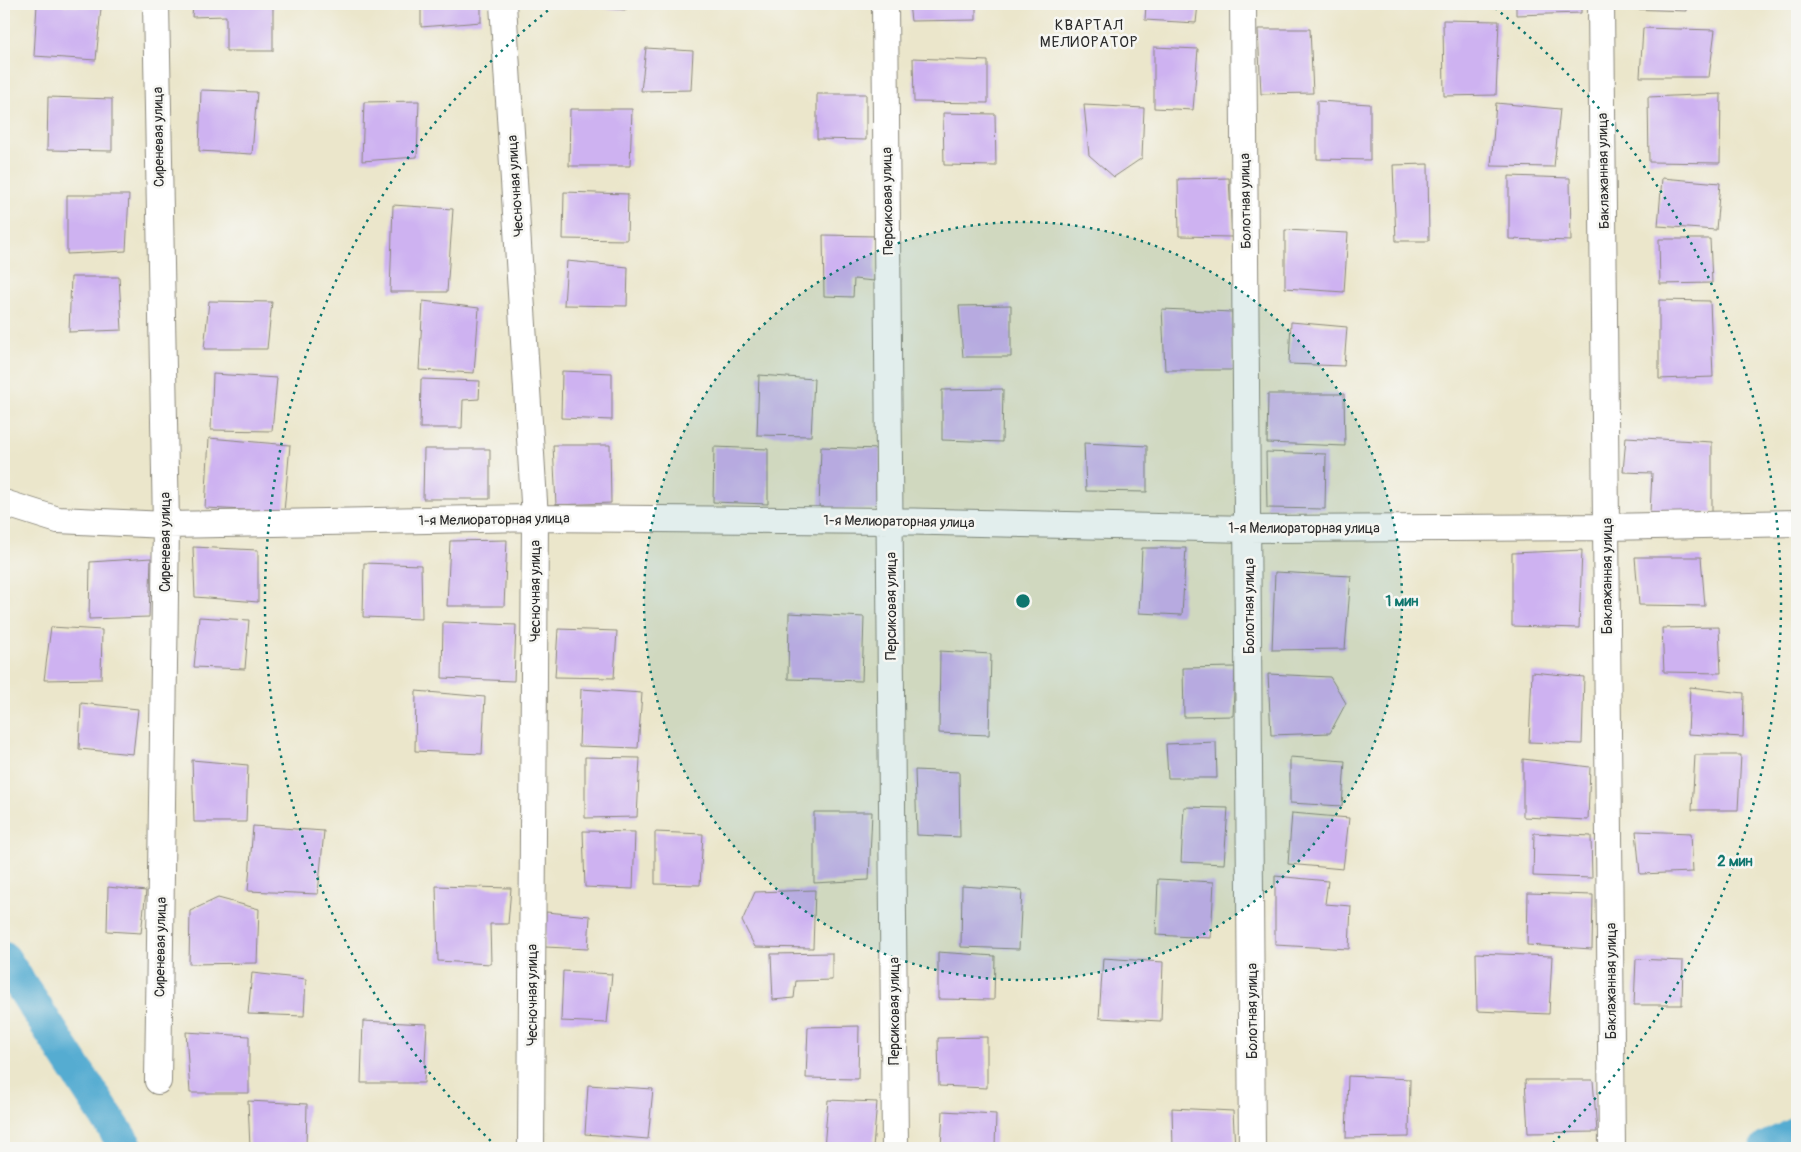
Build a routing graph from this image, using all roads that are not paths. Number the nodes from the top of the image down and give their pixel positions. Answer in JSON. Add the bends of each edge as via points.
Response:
{"nodes":[{"id":1,"x":156,"y":4,"type":"edge"},
{"id":2,"x":503,"y":4,"type":"edge"},
{"id":3,"x":885,"y":4,"type":"edge"},
{"id":4,"x":1244,"y":4,"type":"edge"},
{"id":5,"x":1601,"y":4,"type":"edge"},
{"id":6,"x":4,"y":503,"type":"edge"},
{"id":7,"x":535,"y":518,"type":"junction"},
{"id":8,"x":891,"y":521,"type":"junction"},
{"id":9,"x":1797,"y":523,"type":"edge"},
{"id":10,"x":166,"y":525,"type":"junction"},
{"id":11,"x":1607,"y":527,"type":"junction"},
{"id":12,"x":1249,"y":529,"type":"junction"},
{"id":13,"x":158,"y":1081,"type":"dead end"},
{"id":14,"x":531,"y":1148,"type":"edge"},
{"id":15,"x":895,"y":1148,"type":"edge"},
{"id":16,"x":1252,"y":1148,"type":"edge"},
{"id":17,"x":1612,"y":1148,"type":"edge"}],
"edges":[{"from":1,"to":10,"type":"street","name":"Сиреневая улица"},
{"from":2,"to":7,"type":"street","name":"Чесночная улица"},
{"from":3,"to":8,"type":"street","name":"Персиковая улица"},
{"from":4,"to":12,"type":"street","name":"Болотная улица"},
{"from":5,"to":11,"type":"street","name":"Баклажанная улица"},
{"from":6,"to":10,"type":"street","name":"1-я Мелиораторная улица","via":[[58,520]]},
{"from":7,"to":8,"type":"street","name":"1-я Мелиораторная улица"},
{"from":7,"to":10,"type":"street","name":"1-я Мелиораторная улица"},
{"from":7,"to":14,"type":"street","name":"Чесночная улица"},
{"from":8,"to":12,"type":"street","name":"1-я Мелиораторная улица"},
{"from":8,"to":15,"type":"street","name":"Персиковая улица"},
{"from":9,"to":11,"type":"street","name":"1-я Мелиораторная улица"},
{"from":10,"to":13,"type":"street","name":"Сиреневая улица"},
{"from":11,"to":12,"type":"street","name":"1-я Мелиораторная улица"},
{"from":11,"to":17,"type":"street","name":"Баклажанная улица"},
{"from":12,"to":16,"type":"street","name":"Болотная улица"}]}
